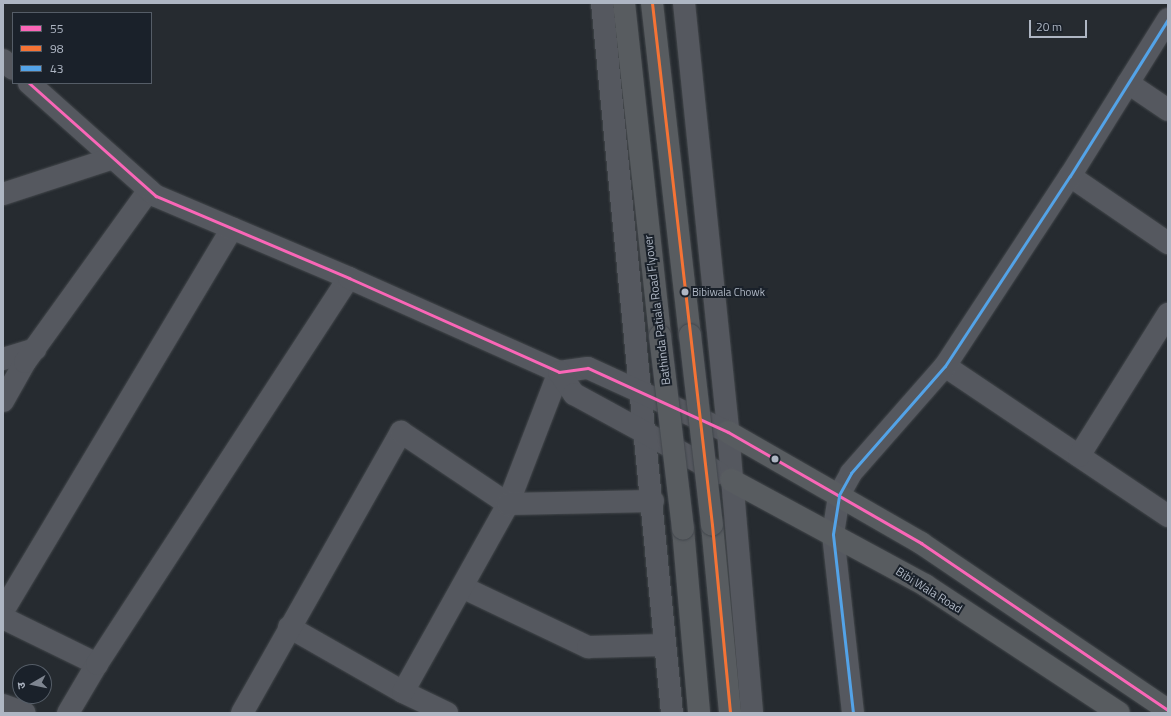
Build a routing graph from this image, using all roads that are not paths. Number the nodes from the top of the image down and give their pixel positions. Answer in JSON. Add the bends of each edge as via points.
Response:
{"nodes":[{"id":1,"x":602,"y":3,"type":"edge"},
{"id":2,"x":624,"y":3,"type":"edge"},
{"id":3,"x":652,"y":3,"type":"edge"},
{"id":4,"x":684,"y":3,"type":"edge"},
{"id":5,"x":1168,"y":19,"type":"edge"},
{"id":6,"x":3,"y":60,"type":"edge"},
{"id":7,"x":12,"y":68,"type":"edge"},
{"id":8,"x":30,"y":84,"type":"edge"},
{"id":9,"x":1128,"y":84,"type":"junction"},
{"id":10,"x":1168,"y":110,"type":"edge"},
{"id":11,"x":113,"y":158,"type":"junction"},
{"id":12,"x":1070,"y":176,"type":"junction"},
{"id":13,"x":149,"y":190,"type":"junction"},
{"id":14,"x":3,"y":194,"type":"edge"},
{"id":15,"x":232,"y":228,"type":"junction"},
{"id":16,"x":1168,"y":243,"type":"edge"},
{"id":17,"x":349,"y":278,"type":"junction"},
{"id":18,"x":1168,"y":314,"type":"edge"},
{"id":19,"x":35,"y":349,"type":"junction"},
{"id":20,"x":3,"y":359,"type":"edge"},
{"id":21,"x":945,"y":366,"type":"junction"},
{"id":22,"x":559,"y":372,"type":"junction"},
{"id":23,"x":640,"y":390,"type":"junction"},
{"id":24,"x":3,"y":401,"type":"edge"},
{"id":25,"x":728,"y":432,"type":"junction"},
{"id":26,"x":643,"y":433,"type":"junction"},
{"id":27,"x":1079,"y":456,"type":"junction"},
{"id":28,"x":731,"y":480,"type":"junction"},
{"id":29,"x":839,"y":495,"type":"junction"},
{"id":30,"x":653,"y":502,"type":"junction"},
{"id":31,"x":508,"y":504,"type":"junction"},
{"id":32,"x":1168,"y":516,"type":"edge"},
{"id":33,"x":833,"y":534,"type":"junction"},
{"id":34,"x":462,"y":587,"type":"junction"},
{"id":35,"x":3,"y":611,"type":"edge"},
{"id":36,"x":3,"y":618,"type":"edge"},
{"id":37,"x":289,"y":627,"type":"junction"},
{"id":38,"x":665,"y":645,"type":"junction"},
{"id":39,"x":97,"y":664,"type":"junction"},
{"id":40,"x":403,"y":692,"type":"junction"},
{"id":41,"x":3,"y":705,"type":"edge"},
{"id":42,"x":1168,"y":710,"type":"edge"},
{"id":43,"x":25,"y":713,"type":"edge"},
{"id":44,"x":68,"y":713,"type":"edge"},
{"id":45,"x":242,"y":713,"type":"edge"},
{"id":46,"x":447,"y":713,"type":"edge"},
{"id":47,"x":672,"y":713,"type":"edge"},
{"id":48,"x":699,"y":713,"type":"edge"},
{"id":49,"x":730,"y":713,"type":"edge"},
{"id":50,"x":752,"y":713,"type":"edge"},
{"id":51,"x":853,"y":713,"type":"edge"},
{"id":52,"x":1119,"y":713,"type":"edge"}],
"edges":[{"from":1,"to":23,"type":"street"},
{"from":2,"to":48,"type":"highway","name":"Bathinda Patiala Road Flyover","bridge":true,"via":[[683,529]]},
{"from":3,"to":49,"type":"highway","bridge":true,"via":[[712,526]]},
{"from":4,"to":25,"type":"street"},
{"from":5,"to":9,"type":"street"},
{"from":6,"to":7,"type":"street"},
{"from":8,"to":11,"type":"street"},
{"from":9,"to":10,"type":"street"},
{"from":9,"to":12,"type":"street"},
{"from":11,"to":13,"type":"street"},
{"from":11,"to":14,"type":"street"},
{"from":12,"to":16,"type":"street"},
{"from":12,"to":21,"type":"street"},
{"from":13,"to":15,"type":"street","via":[[156,196]]},
{"from":13,"to":19,"type":"street"},
{"from":15,"to":17,"type":"street"},
{"from":15,"to":35,"type":"street"},
{"from":17,"to":22,"type":"street"},
{"from":17,"to":39,"type":"street"},
{"from":18,"to":27,"type":"street"},
{"from":19,"to":20,"type":"street"},
{"from":19,"to":24,"type":"street"},
{"from":21,"to":27,"type":"street"},
{"from":21,"to":29,"type":"street","via":[[851,473]]},
{"from":22,"to":23,"type":"street","via":[[588,368]]},
{"from":22,"to":26,"type":"street","via":[[574,394]]},
{"from":22,"to":31,"type":"street"},
{"from":23,"to":25,"type":"street"},
{"from":23,"to":26,"type":"street"},
{"from":25,"to":28,"type":"street"},
{"from":25,"to":29,"type":"highway"},
{"from":26,"to":28,"type":"street"},
{"from":26,"to":30,"type":"street"},
{"from":27,"to":32,"type":"street"},
{"from":28,"to":33,"type":"highway","name":"Bibi Wala Road"},
{"from":28,"to":50,"type":"street"},
{"from":29,"to":33,"type":"street"},
{"from":29,"to":42,"type":"highway","via":[[921,543]]},
{"from":30,"to":31,"type":"street"},
{"from":30,"to":38,"type":"street"},
{"from":31,"to":34,"type":"street"},
{"from":31,"to":37,"type":"street","via":[[402,432]]},
{"from":33,"to":51,"type":"street"},
{"from":33,"to":52,"type":"highway","name":"Bibi Wala Road","via":[[925,585]]},
{"from":34,"to":38,"type":"street","via":[[588,647]]},
{"from":34,"to":40,"type":"street"},
{"from":36,"to":39,"type":"street"},
{"from":37,"to":40,"type":"street"},
{"from":37,"to":45,"type":"street"},
{"from":38,"to":47,"type":"street"},
{"from":39,"to":44,"type":"street"},
{"from":40,"to":46,"type":"street"},
{"from":41,"to":43,"type":"street"}]}
